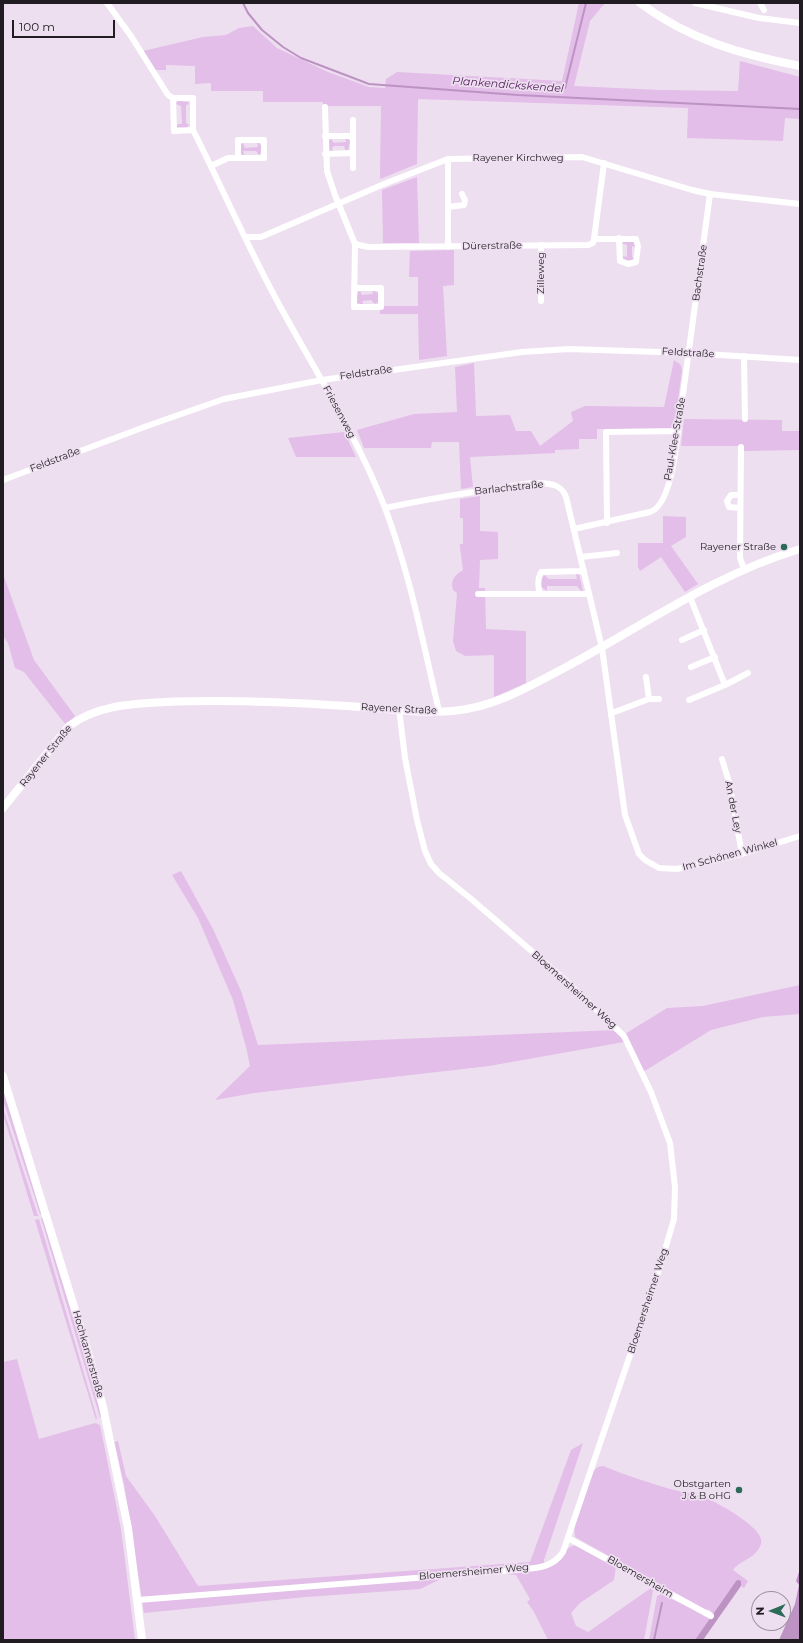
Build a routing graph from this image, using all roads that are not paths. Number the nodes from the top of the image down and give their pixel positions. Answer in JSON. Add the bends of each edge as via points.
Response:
{"nodes":[{"id":1,"x":107,"y":3,"type":"edge"},
{"id":2,"x":640,"y":3,"type":"edge"},
{"id":3,"x":695,"y":3,"type":"edge"},
{"id":4,"x":760,"y":3,"type":"edge"},
{"id":5,"x":764,"y":10,"type":"dead end"},
{"id":6,"x":800,"y":23,"type":"edge"},
{"id":7,"x":800,"y":66,"type":"edge"},
{"id":8,"x":174,"y":98,"type":"junction"},
{"id":9,"x":325,"y":107,"type":"dead end"},
{"id":10,"x":353,"y":120,"type":"dead end"},
{"id":11,"x":194,"y":130,"type":"junction"},
{"id":12,"x":325,"y":136,"type":"junction"},
{"id":13,"x":353,"y":136,"type":"junction"},
{"id":14,"x":353,"y":153,"type":"junction"},
{"id":15,"x":325,"y":154,"type":"junction"},
{"id":16,"x":238,"y":158,"type":"junction"},
{"id":17,"x":448,"y":159,"type":"junction"},
{"id":18,"x":604,"y":163,"type":"junction"},
{"id":19,"x":212,"y":166,"type":"junction"},
{"id":20,"x":353,"y":168,"type":"dead end"},
{"id":21,"x":462,"y":194,"type":"dead end"},
{"id":22,"x":710,"y":194,"type":"junction"},
{"id":23,"x":338,"y":203,"type":"junction"},
{"id":24,"x":800,"y":204,"type":"edge"},
{"id":25,"x":448,"y":207,"type":"junction"},
{"id":26,"x":246,"y":237,"type":"junction"},
{"id":27,"x":619,"y":238,"type":"junction"},
{"id":28,"x":594,"y":239,"type":"junction"},
{"id":29,"x":355,"y":244,"type":"junction"},
{"id":30,"x":541,"y":245,"type":"junction"},
{"id":31,"x":448,"y":247,"type":"junction"},
{"id":32,"x":354,"y":288,"type":"junction"},
{"id":33,"x":541,"y":300,"type":"dead end"},
{"id":34,"x":689,"y":352,"type":"junction"},
{"id":35,"x":744,"y":356,"type":"junction"},
{"id":36,"x":800,"y":360,"type":"edge"},
{"id":37,"x":322,"y":380,"type":"junction"},
{"id":38,"x":745,"y":419,"type":"dead end"},
{"id":39,"x":678,"y":431,"type":"junction"},
{"id":40,"x":741,"y":447,"type":"dead end"},
{"id":41,"x":3,"y":480,"type":"edge"},
{"id":42,"x":740,"y":495,"type":"junction"},
{"id":43,"x":385,"y":508,"type":"junction"},
{"id":44,"x":740,"y":508,"type":"junction"},
{"id":45,"x":606,"y":523,"type":"junction"},
{"id":46,"x":574,"y":529,"type":"junction"},
{"id":47,"x":800,"y":549,"type":"edge"},
{"id":48,"x":617,"y":552,"type":"dead end"},
{"id":49,"x":581,"y":557,"type":"junction"},
{"id":50,"x":744,"y":569,"type":"junction"},
{"id":51,"x":584,"y":571,"type":"junction"},
{"id":52,"x":478,"y":594,"type":"dead end"},
{"id":53,"x":540,"y":594,"type":"junction"},
{"id":54,"x":589,"y":594,"type":"junction"},
{"id":55,"x":690,"y":597,"type":"junction"},
{"id":56,"x":704,"y":630,"type":"junction"},
{"id":57,"x":682,"y":640,"type":"dead end"},
{"id":58,"x":602,"y":648,"type":"junction"},
{"id":59,"x":714,"y":657,"type":"junction"},
{"id":60,"x":691,"y":667,"type":"dead end"},
{"id":61,"x":748,"y":673,"type":"dead end"},
{"id":62,"x":646,"y":677,"type":"dead end"},
{"id":63,"x":725,"y":685,"type":"junction"},
{"id":64,"x":659,"y":699,"type":"dead end"},
{"id":65,"x":649,"y":700,"type":"junction"},
{"id":66,"x":689,"y":700,"type":"dead end"},
{"id":67,"x":399,"y":709,"type":"junction"},
{"id":68,"x":439,"y":712,"type":"junction"},
{"id":69,"x":612,"y":714,"type":"junction"},
{"id":70,"x":722,"y":760,"type":"dead end"},
{"id":71,"x":3,"y":808,"type":"edge"},
{"id":72,"x":800,"y":836,"type":"edge"},
{"id":73,"x":742,"y":854,"type":"junction"},
{"id":74,"x":3,"y":1076,"type":"edge"},
{"id":75,"x":568,"y":1538,"type":"junction"},
{"id":76,"x":138,"y":1600,"type":"junction"},
{"id":77,"x":711,"y":1616,"type":"dead end"},
{"id":78,"x":142,"y":1640,"type":"edge"}],
"edges":[{"from":1,"to":8,"type":"street","via":[[168,95]]},
{"from":2,"to":7,"type":"street","via":[[684,30],[714,44],[757,58]]},
{"from":3,"to":6,"type":"street","via":[[759,18]]},
{"from":4,"to":5,"type":"street"},
{"from":8,"to":11,"type":"street","name":"Friesenweg","via":[[193,98]]},
{"from":8,"to":11,"type":"street","via":[[174,131]]},
{"from":9,"to":12,"type":"street"},
{"from":10,"to":13,"type":"street"},
{"from":11,"to":19,"type":"street","name":"Friesenweg"},
{"from":12,"to":13,"type":"street"},
{"from":12,"to":15,"type":"street"},
{"from":13,"to":14,"type":"street"},
{"from":14,"to":15,"type":"street"},
{"from":14,"to":20,"type":"street"},
{"from":15,"to":23,"type":"street","via":[[327,171]]},
{"from":16,"to":16,"type":"street","via":[[238,140],[264,140],[264,158]]},
{"from":16,"to":19,"type":"street","via":[[228,158]]},
{"from":17,"to":18,"type":"street","name":"Rayener Kirchweg","via":[[582,158]]},
{"from":17,"to":23,"type":"street","name":"Rayener Kirchweg"},
{"from":17,"to":25,"type":"street"},
{"from":18,"to":22,"type":"street","name":"Rayener Kirchweg","via":[[672,185]]},
{"from":18,"to":28,"type":"street"},
{"from":19,"to":26,"type":"street","name":"Friesenweg"},
{"from":21,"to":25,"type":"street","via":[[464,205]]},
{"from":22,"to":24,"type":"street","name":"Rayener Kirchweg"},
{"from":22,"to":34,"type":"street","name":"Bachstraße"},
{"from":23,"to":26,"type":"street","name":"Rayener Kirchweg","via":[[261,237]]},
{"from":23,"to":29,"type":"street"},
{"from":25,"to":31,"type":"street"},
{"from":26,"to":37,"type":"street","name":"Friesenweg","via":[[280,306]]},
{"from":27,"to":27,"type":"street","name":"Dürerstraße","via":[[636,239],[636,262],[628,264],[620,261]]},
{"from":27,"to":28,"type":"street","name":"Dürerstraße"},
{"from":28,"to":30,"type":"street","name":"Dürerstraße","via":[[593,243],[588,245]]},
{"from":29,"to":31,"type":"street","name":"Dürerstraße","via":[[368,247]]},
{"from":29,"to":32,"type":"street"},
{"from":30,"to":31,"type":"street","name":"Dürerstraße"},
{"from":30,"to":33,"type":"street","name":"Zilleweg"},
{"from":32,"to":32,"type":"street","via":[[354,307],[381,307],[381,288]]},
{"from":34,"to":35,"type":"street","name":"Feldstraße"},
{"from":34,"to":37,"type":"street","name":"Feldstraße","via":[[569,349],[522,352]]},
{"from":34,"to":39,"type":"street","name":"Paul-Klee-Straße"},
{"from":35,"to":36,"type":"street","name":"Feldstraße"},
{"from":35,"to":38,"type":"street"},
{"from":37,"to":41,"type":"street","name":"Feldstraße","via":[[224,399]]},
{"from":37,"to":43,"type":"street","name":"Friesenweg"},
{"from":39,"to":45,"type":"street","name":"Paul-Klee-Straße","via":[[665,493],[654,511]]},
{"from":39,"to":45,"type":"street","via":[[606,432]]},
{"from":40,"to":42,"type":"street"},
{"from":42,"to":44,"type":"street"},
{"from":42,"to":44,"type":"street","via":[[731,495],[727,501],[729,507]]},
{"from":43,"to":46,"type":"street","name":"Barlachstraße","via":[[465,492],[539,483],[556,486],[564,492]]},
{"from":43,"to":68,"type":"street","name":"Friesenweg","via":[[416,611]]},
{"from":44,"to":50,"type":"street","via":[[740,558]]},
{"from":45,"to":46,"type":"street","name":"Paul-Klee-Straße"},
{"from":46,"to":49,"type":"street","name":"Barlachstraße"},
{"from":47,"to":50,"type":"street","name":"Rayener Straße"},
{"from":48,"to":49,"type":"street"},
{"from":49,"to":51,"type":"street","name":"Barlachstraße"},
{"from":50,"to":55,"type":"street","name":"Rayener Straße"},
{"from":51,"to":53,"type":"street","via":[[541,572],[538,578]]},
{"from":51,"to":54,"type":"street","name":"Barlachstraße"},
{"from":52,"to":53,"type":"street"},
{"from":53,"to":54,"type":"street"},
{"from":54,"to":58,"type":"street","name":"Barlachstraße"},
{"from":55,"to":56,"type":"street"},
{"from":55,"to":58,"type":"street","name":"Rayener Straße"},
{"from":56,"to":57,"type":"street"},
{"from":56,"to":59,"type":"street"},
{"from":58,"to":68,"type":"street","name":"Rayener Straße","via":[[494,703],[472,709]]},
{"from":58,"to":69,"type":"street","name":"Im Schönen Winkel"},
{"from":59,"to":60,"type":"street"},
{"from":59,"to":63,"type":"street"},
{"from":61,"to":63,"type":"street"},
{"from":62,"to":65,"type":"street"},
{"from":63,"to":66,"type":"street"},
{"from":64,"to":65,"type":"street"},
{"from":65,"to":69,"type":"street"},
{"from":67,"to":68,"type":"street","name":"Rayener Straße"},
{"from":67,"to":71,"type":"street","name":"Rayener Straße","via":[[214,700],[137,704],[95,711],[69,726]]},
{"from":67,"to":75,"type":"street","name":"Bloemersheimer Weg","via":[[417,820],[431,864],[564,979],[624,1036],[651,1092],[670,1143],[675,1187],[674,1219]]},
{"from":69,"to":73,"type":"street","name":"Im Schönen Winkel","via":[[625,815],[639,854],[651,865],[667,870]]},
{"from":70,"to":73,"type":"street","name":"An der Ley","via":[[729,782]]},
{"from":72,"to":73,"type":"street","name":"Im Schönen Winkel"},
{"from":74,"to":76,"type":"street","name":"Hochkamerstraße","via":[[97,1385],[122,1494]]},
{"from":75,"to":76,"type":"street","name":"Bloemersheimer Weg","via":[[558,1560],[548,1566]]},
{"from":75,"to":77,"type":"street","name":"Bloemersheim"},
{"from":76,"to":78,"type":"street","name":"Hochkamerstraße"}]}
